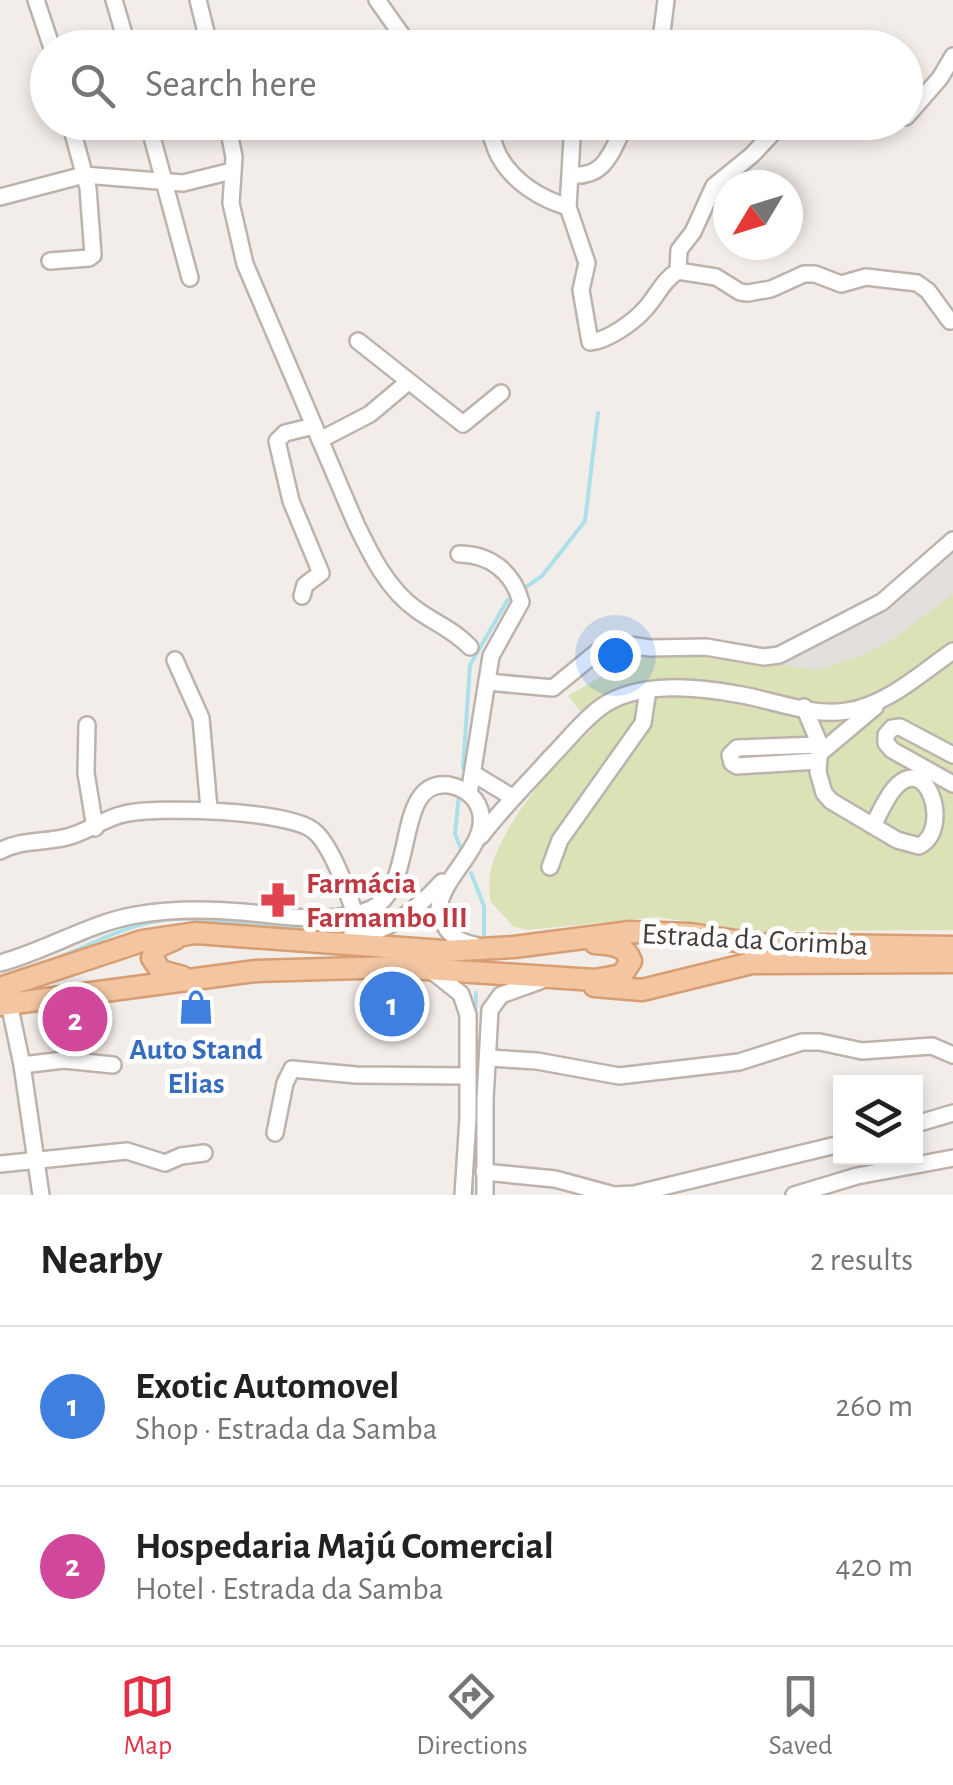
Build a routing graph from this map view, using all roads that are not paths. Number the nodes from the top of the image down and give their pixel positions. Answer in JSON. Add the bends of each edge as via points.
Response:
{"nodes":[{"id":1,"x":36,"y":0,"type":"edge"},
{"id":2,"x":114,"y":0,"type":"edge"},
{"id":3,"x":198,"y":0,"type":"edge"},
{"id":4,"x":378,"y":0,"type":"edge"},
{"id":5,"x":666,"y":0,"type":"edge"},
{"id":6,"x":46,"y":30,"type":"edge"},
{"id":7,"x":123,"y":30,"type":"edge"},
{"id":8,"x":206,"y":30,"type":"edge"},
{"id":9,"x":399,"y":30,"type":"edge"},
{"id":10,"x":662,"y":30,"type":"edge"},
{"id":11,"x":953,"y":56,"type":"edge"},
{"id":12,"x":923,"y":98,"type":"edge"},
{"id":13,"x":75,"y":140,"type":"edge"},
{"id":14,"x":153,"y":140,"type":"edge"},
{"id":15,"x":231,"y":140,"type":"edge"},
{"id":16,"x":494,"y":140,"type":"edge"},
{"id":17,"x":572,"y":140,"type":"edge"},
{"id":18,"x":619,"y":140,"type":"edge"},
{"id":19,"x":766,"y":140,"type":"edge"},
{"id":20,"x":232,"y":170,"type":"junction"},
{"id":21,"x":84,"y":175,"type":"junction"},
{"id":22,"x":571,"y":175,"type":"junction"},
{"id":23,"x":165,"y":183,"type":"junction"},
{"id":24,"x":0,"y":197,"type":"edge"},
{"id":25,"x":568,"y":207,"type":"junction"},
{"id":26,"x":50,"y":261,"type":"dead end"},
{"id":27,"x":678,"y":271,"type":"junction"},
{"id":28,"x":190,"y":278,"type":"dead end"},
{"id":29,"x":950,"y":321,"type":"dead end"},
{"id":30,"x":358,"y":342,"type":"dead end"},
{"id":31,"x":408,"y":382,"type":"junction"},
{"id":32,"x":500,"y":393,"type":"dead end"},
{"id":33,"x":317,"y":433,"type":"junction"},
{"id":34,"x":953,"y":540,"type":"edge"},
{"id":35,"x":459,"y":554,"type":"dead end"},
{"id":36,"x":302,"y":596,"type":"dead end"},
{"id":37,"x":470,"y":647,"type":"dead end"},
{"id":38,"x":953,"y":652,"type":"edge"},
{"id":39,"x":175,"y":660,"type":"dead end"},
{"id":40,"x":486,"y":682,"type":"junction"},
{"id":41,"x":648,"y":690,"type":"junction"},
{"id":42,"x":889,"y":695,"type":"junction"},
{"id":43,"x":804,"y":708,"type":"junction"},
{"id":44,"x":87,"y":725,"type":"dead end"},
{"id":45,"x":819,"y":753,"type":"junction"},
{"id":46,"x":953,"y":755,"type":"edge"},
{"id":47,"x":902,"y":756,"type":"junction"},
{"id":48,"x":474,"y":774,"type":"junction"},
{"id":49,"x":953,"y":784,"type":"edge"},
{"id":50,"x":893,"y":789,"type":"junction"},
{"id":51,"x":469,"y":794,"type":"junction"},
{"id":52,"x":512,"y":797,"type":"junction"},
{"id":53,"x":209,"y":809,"type":"junction"},
{"id":54,"x":950,"y":821,"type":"edge"},
{"id":55,"x":873,"y":826,"type":"junction"},
{"id":56,"x":95,"y":828,"type":"junction"},
{"id":57,"x":475,"y":844,"type":"junction"},
{"id":58,"x":0,"y":851,"type":"edge"},
{"id":59,"x":462,"y":862,"type":"junction"},
{"id":60,"x":550,"y":867,"type":"dead end"},
{"id":61,"x":355,"y":914,"type":"junction"},
{"id":62,"x":196,"y":933,"type":"junction"},
{"id":63,"x":310,"y":941,"type":"junction"},
{"id":64,"x":558,"y":941,"type":"junction"},
{"id":65,"x":514,"y":947,"type":"junction"},
{"id":66,"x":953,"y":947,"type":"edge"},
{"id":67,"x":953,"y":962,"type":"edge"},
{"id":68,"x":0,"y":964,"type":"edge"},
{"id":69,"x":429,"y":969,"type":"junction"},
{"id":70,"x":200,"y":978,"type":"junction"},
{"id":71,"x":553,"y":979,"type":"junction"},
{"id":72,"x":3,"y":999,"type":"edge"},
{"id":73,"x":953,"y":1055,"type":"edge"},
{"id":74,"x":488,"y":1058,"type":"junction"},
{"id":75,"x":113,"y":1065,"type":"dead end"},
{"id":76,"x":22,"y":1066,"type":"junction"},
{"id":77,"x":466,"y":1076,"type":"junction"},
{"id":78,"x":953,"y":1113,"type":"edge"},
{"id":79,"x":923,"y":1122,"type":"edge"},
{"id":80,"x":276,"y":1133,"type":"dead end"},
{"id":81,"x":833,"y":1146,"type":"edge"},
{"id":82,"x":204,"y":1153,"type":"dead end"},
{"id":83,"x":953,"y":1158,"type":"edge"},
{"id":84,"x":37,"y":1159,"type":"junction"},
{"id":85,"x":0,"y":1164,"type":"edge"},
{"id":86,"x":484,"y":1172,"type":"junction"},
{"id":87,"x":41,"y":1195,"type":"edge"},
{"id":88,"x":463,"y":1195,"type":"edge"},
{"id":89,"x":486,"y":1195,"type":"edge"},
{"id":90,"x":614,"y":1195,"type":"edge"},
{"id":91,"x":794,"y":1195,"type":"edge"}],
"edges":[{"from":1,"to":6,"type":"street"},
{"from":2,"to":7,"type":"street"},
{"from":3,"to":8,"type":"street"},
{"from":4,"to":9,"type":"street"},
{"from":5,"to":10,"type":"street"},
{"from":11,"to":12,"type":"street"},
{"from":13,"to":21,"type":"street"},
{"from":14,"to":23,"type":"street"},
{"from":15,"to":20,"type":"street"},
{"from":16,"to":25,"type":"street","via":[[524,183],[541,198]]},
{"from":17,"to":22,"type":"street"},
{"from":18,"to":22,"type":"street","via":[[589,176]]},
{"from":19,"to":27,"type":"street","via":[[714,186],[679,250]]},
{"from":20,"to":23,"type":"street"},
{"from":20,"to":33,"type":"street","via":[[245,264]]},
{"from":21,"to":23,"type":"street"},
{"from":21,"to":24,"type":"street"},
{"from":21,"to":26,"type":"street","via":[[93,255]]},
{"from":22,"to":25,"type":"street"},
{"from":23,"to":28,"type":"street"},
{"from":25,"to":27,"type":"street","via":[[586,263],[582,290],[590,342],[643,311]]},
{"from":27,"to":29,"type":"street","via":[[716,278],[748,294],[804,274],[841,284],[866,277],[917,283]]},
{"from":30,"to":31,"type":"street"},
{"from":31,"to":32,"type":"street","via":[[465,424]]},
{"from":31,"to":33,"type":"street","via":[[370,414]]},
{"from":33,"to":36,"type":"street","via":[[277,441],[302,532],[321,573]]},
{"from":33,"to":37,"type":"street","via":[[379,569],[410,606]]},
{"from":34,"to":40,"type":"street","via":[[882,602],[780,655],[622,644],[597,652],[552,688]]},
{"from":35,"to":40,"type":"street","via":[[486,557],[516,585],[521,602],[491,656]]},
{"from":38,"to":42,"type":"street"},
{"from":39,"to":53,"type":"street","via":[[202,718]]},
{"from":40,"to":48,"type":"street"},
{"from":41,"to":43,"type":"street","via":[[727,692]]},
{"from":41,"to":52,"type":"street","via":[[602,706]]},
{"from":41,"to":60,"type":"street","via":[[643,723],[560,840]]},
{"from":42,"to":43,"type":"street","via":[[846,712]]},
{"from":42,"to":45,"type":"street"},
{"from":43,"to":45,"type":"street"},
{"from":44,"to":56,"type":"street"},
{"from":45,"to":45,"type":"street","via":[[737,766],[730,756],[737,748]]},
{"from":45,"to":55,"type":"street","via":[[824,793]]},
{"from":46,"to":47,"type":"street","via":[[896,727],[886,744]]},
{"from":47,"to":49,"type":"street"},
{"from":47,"to":50,"type":"street"},
{"from":48,"to":51,"type":"street"},
{"from":48,"to":52,"type":"street"},
{"from":50,"to":54,"type":"street","via":[[912,779],[932,782],[950,807]]},
{"from":50,"to":55,"type":"street"},
{"from":51,"to":57,"type":"street","via":[[482,820]]},
{"from":51,"to":61,"type":"street","via":[[447,785],[422,794],[388,894]]},
{"from":52,"to":57,"type":"street"},
{"from":53,"to":56,"type":"street","via":[[143,810]]},
{"from":53,"to":61,"type":"street","via":[[313,829]]},
{"from":54,"to":55,"type":"street","via":[[940,837],[920,846]]},
{"from":56,"to":58,"type":"street"},
{"from":57,"to":59,"type":"street"},
{"from":59,"to":63,"type":"street","via":[[392,926],[347,940]]},
{"from":59,"to":65,"type":"street","via":[[439,902],[444,925],[468,944]]},
{"from":61,"to":68,"type":"street","via":[[136,914]]},
{"from":62,"to":63,"type":"main road"},
{"from":62,"to":70,"type":"main road","via":[[162,944],[152,958],[168,974]]},
{"from":62,"to":72,"type":"main road","via":[[142,940]]},
{"from":63,"to":65,"type":"main road","via":[[423,951]]},
{"from":64,"to":65,"type":"main road"},
{"from":64,"to":66,"type":"main road","name":"Estrada da Corimba","via":[[671,932],[756,944]]},
{"from":64,"to":71,"type":"main road","via":[[618,946],[631,961],[617,977]]},
{"from":67,"to":71,"type":"main road","name":"Estrada da Corimba","via":[[752,964],[631,992]]},
{"from":69,"to":70,"type":"main road","via":[[282,969]]},
{"from":69,"to":71,"type":"main road"},
{"from":69,"to":77,"type":"street","via":[[465,1000]]},
{"from":70,"to":72,"type":"main road"},
{"from":71,"to":74,"type":"street","via":[[512,989],[494,1002]]},
{"from":72,"to":76,"type":"street"},
{"from":73,"to":74,"type":"street","via":[[932,1046],[862,1051],[802,1042],[739,1062],[619,1076]]},
{"from":74,"to":86,"type":"street"},
{"from":75,"to":76,"type":"street","via":[[64,1060]]},
{"from":76,"to":84,"type":"street"},
{"from":77,"to":80,"type":"street","via":[[292,1069]]},
{"from":77,"to":88,"type":"street"},
{"from":78,"to":79,"type":"street"},
{"from":81,"to":90,"type":"street"},
{"from":82,"to":84,"type":"street","via":[[165,1162],[128,1151]]},
{"from":83,"to":91,"type":"street"},
{"from":84,"to":85,"type":"street"},
{"from":84,"to":87,"type":"street"},
{"from":86,"to":89,"type":"street"},
{"from":86,"to":90,"type":"street","via":[[555,1179]]}]}
